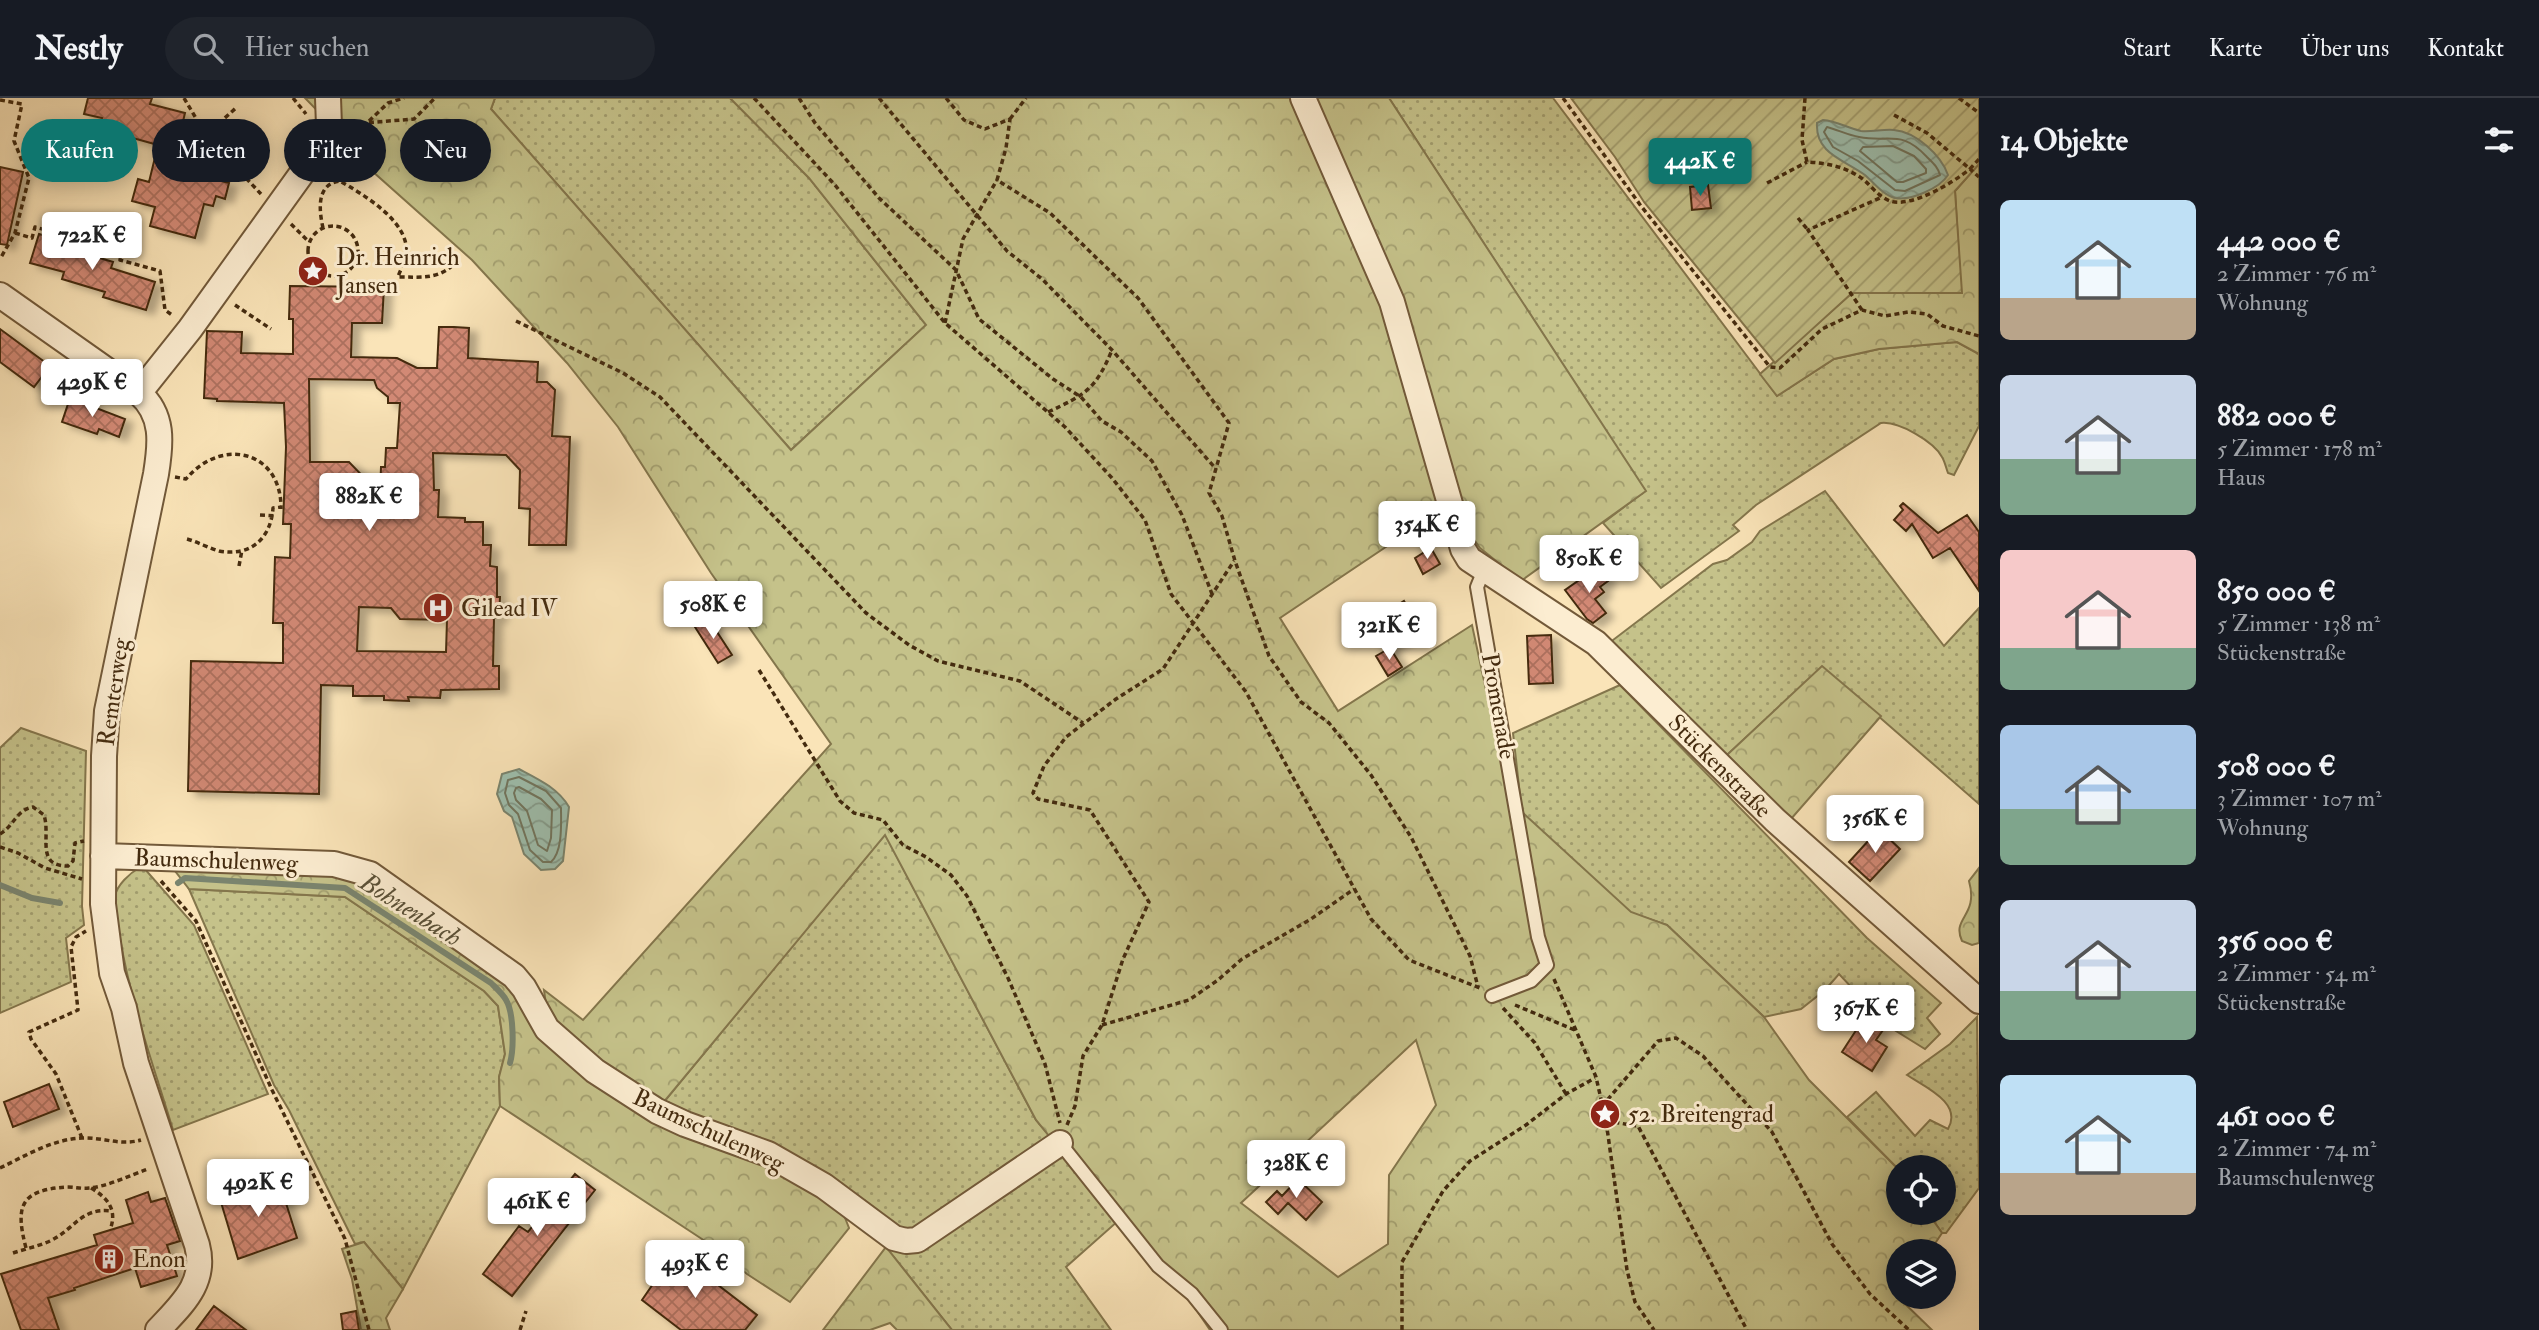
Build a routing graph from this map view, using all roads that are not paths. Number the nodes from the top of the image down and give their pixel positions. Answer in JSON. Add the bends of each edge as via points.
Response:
{"nodes":[{"id":1,"x":328,"y":98,"type":"edge"},
{"id":2,"x":1303,"y":98,"type":"edge"},
{"id":3,"x":0,"y":295,"type":"edge"},
{"id":4,"x":139,"y":393,"type":"junction"},
{"id":5,"x":1484,"y":570,"type":"junction"},
{"id":6,"x":103,"y":848,"type":"junction"},
{"id":7,"x":1492,"y":996,"type":"road end"},
{"id":8,"x":1979,"y":1001,"type":"edge"},
{"id":9,"x":1060,"y":1143,"type":"joint"},
{"id":10,"x":158,"y":1330,"type":"edge"},
{"id":11,"x":1221,"y":1330,"type":"edge"}],
"edges":[{"from":1,"to":4,"type":"street","via":[[329,126],[323,144]]},
{"from":2,"to":5,"type":"street","via":[[1392,302],[1463,549]]},
{"from":3,"to":4,"type":"street"},
{"from":4,"to":6,"type":"street","name":"Remterweg","via":[[157,416],[160,439],[110,688]]},
{"from":5,"to":7,"type":"lane","name":"Promenade","via":[[1478,587],[1538,937],[1547,965],[1531,981]]},
{"from":5,"to":8,"type":"street","name":"Stückenstraße","via":[[1596,643],[1775,820]]},
{"from":6,"to":9,"type":"street","name":"Baumschulenweg","via":[[150,858],[334,864],[370,874],[514,976],[547,1029],[595,1071],[657,1111],[768,1154],[824,1186],[894,1238],[917,1240]]},
{"from":6,"to":10,"type":"street","name":"Remterweg","via":[[104,921],[112,972],[136,1063],[197,1245],[200,1269],[191,1293]]},
{"from":9,"to":11,"type":"lane","via":[[1158,1266],[1192,1294]]}]}
